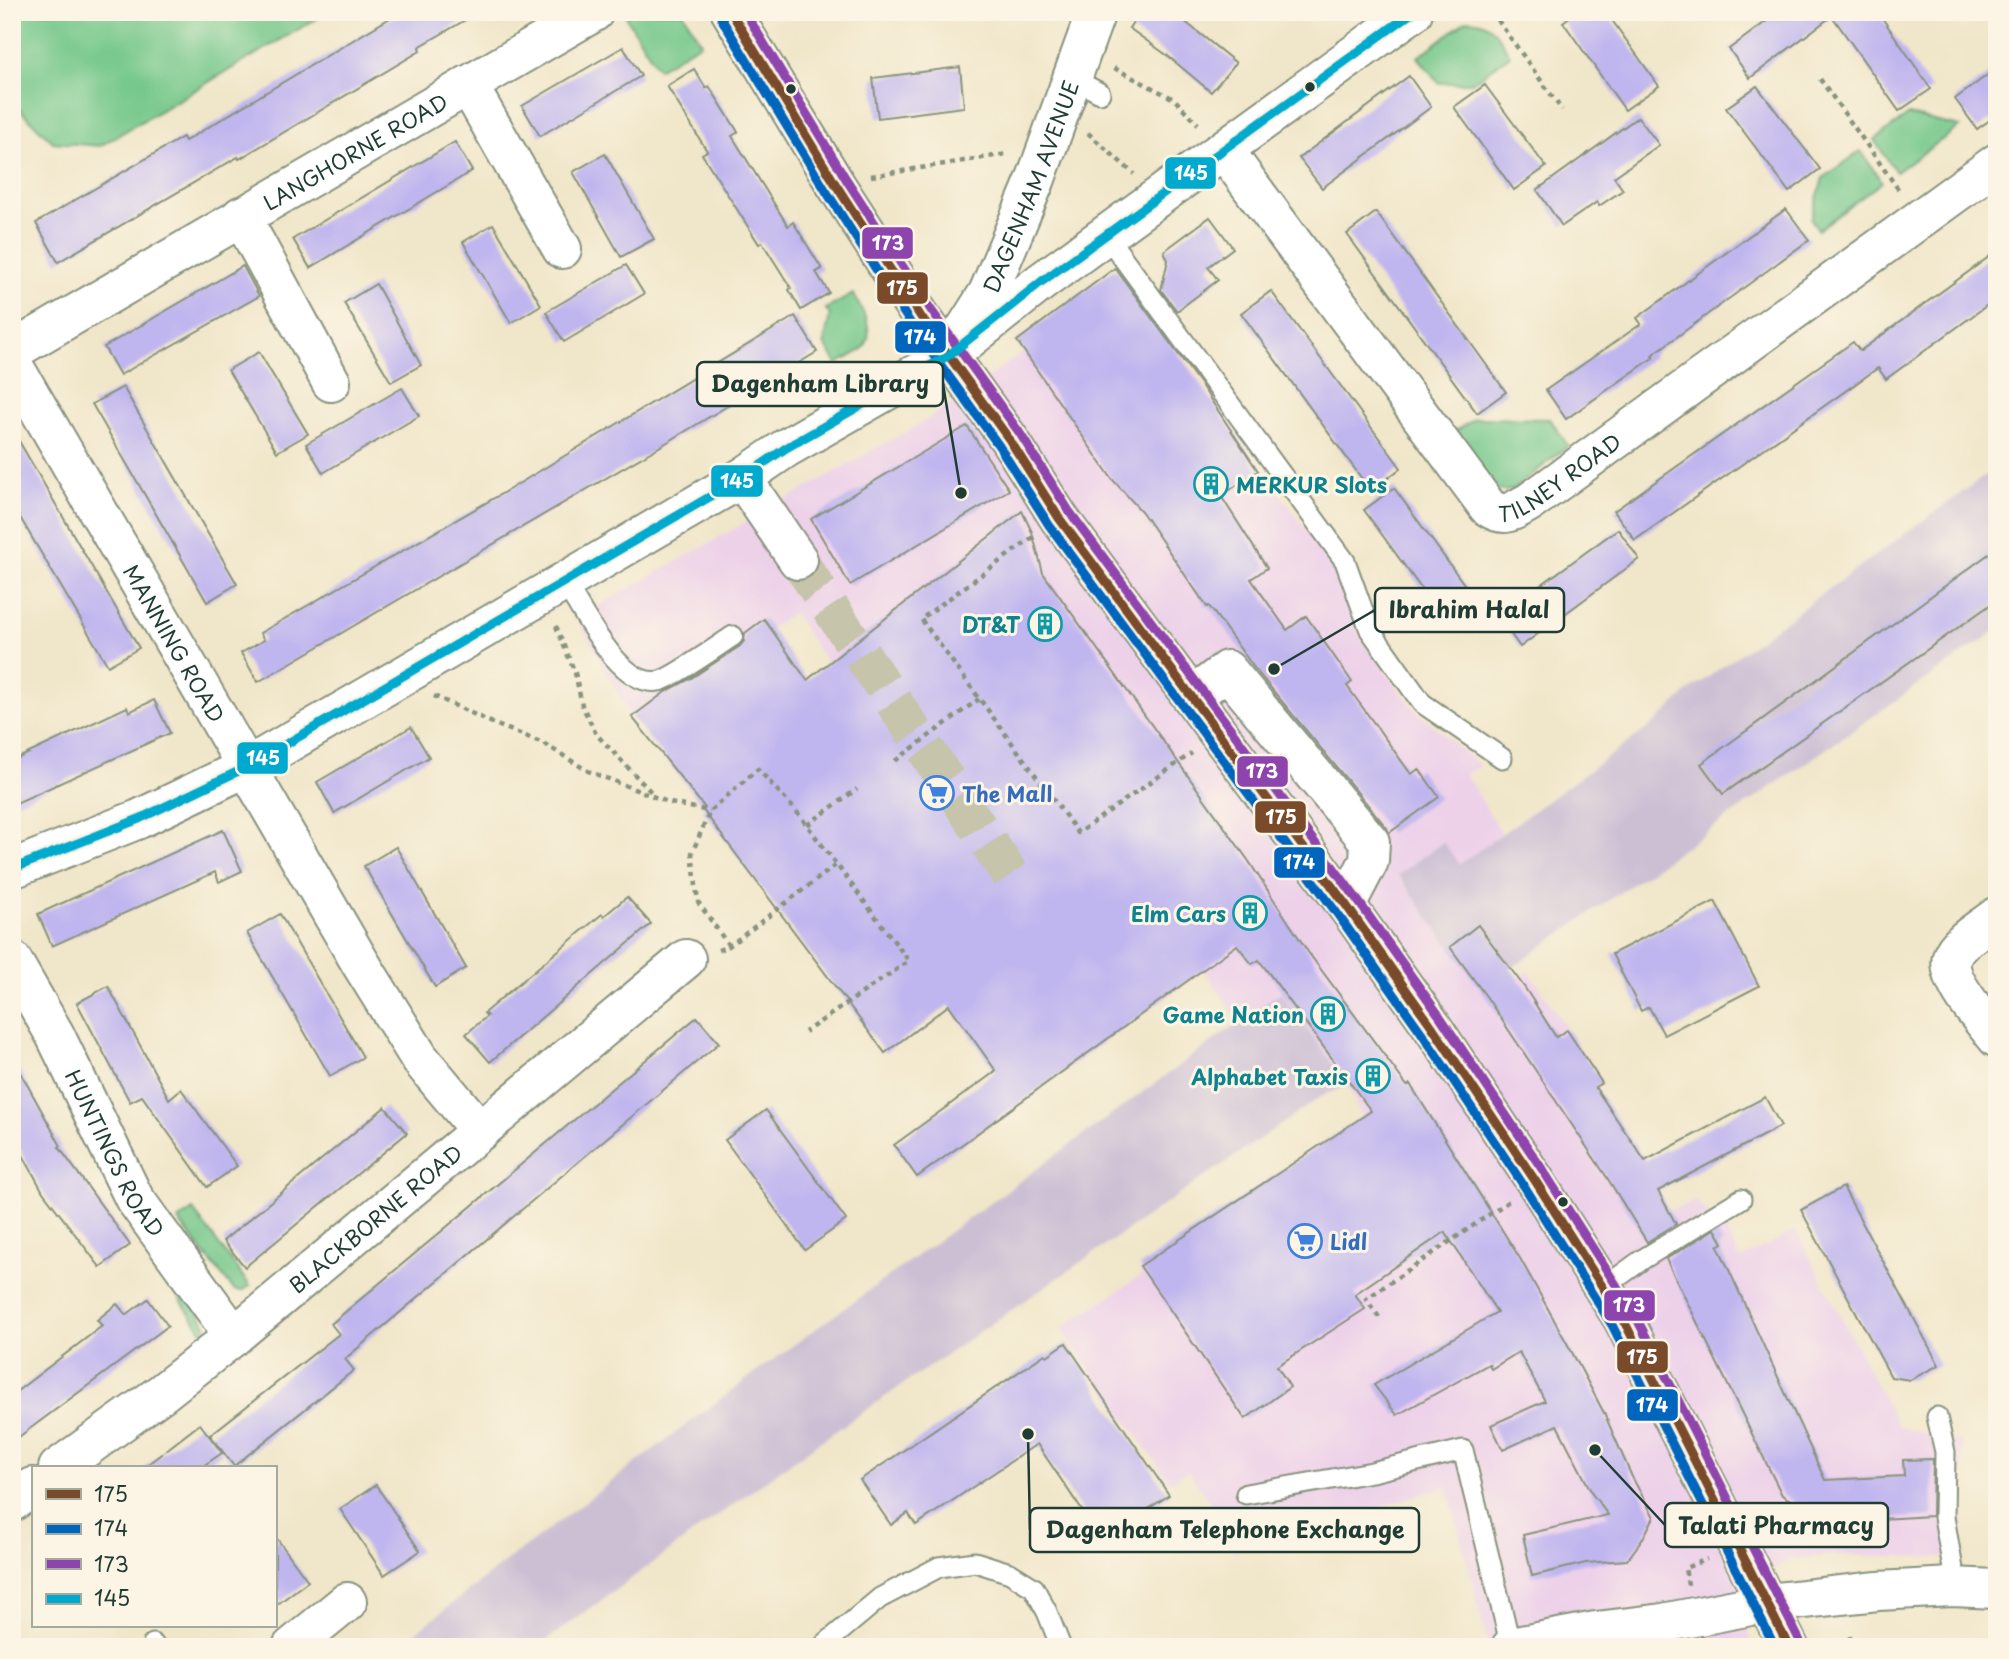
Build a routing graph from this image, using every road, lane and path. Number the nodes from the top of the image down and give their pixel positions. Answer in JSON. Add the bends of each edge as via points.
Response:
{"nodes":[{"id":1,"x":594,"y":12,"type":"edge"},
{"id":2,"x":731,"y":12,"type":"edge"},
{"id":3,"x":1096,"y":12,"type":"edge"},
{"id":4,"x":1413,"y":12,"type":"edge"},
{"id":5,"x":1492,"y":12,"type":"edge"},
{"id":6,"x":1820,"y":79,"type":"dead end"},
{"id":7,"x":1079,"y":83,"type":"junction"},
{"id":8,"x":468,"y":85,"type":"junction"},
{"id":9,"x":1562,"y":110,"type":"dead end"},
{"id":10,"x":1048,"y":145,"type":"junction"},
{"id":11,"x":1223,"y":150,"type":"junction"},
{"id":12,"x":1997,"y":163,"type":"edge"},
{"id":13,"x":836,"y":185,"type":"junction"},
{"id":14,"x":1160,"y":196,"type":"junction"},
{"id":15,"x":240,"y":216,"type":"junction"},
{"id":16,"x":1919,"y":220,"type":"junction"},
{"id":17,"x":1106,"y":234,"type":"junction"},
{"id":18,"x":562,"y":249,"type":"dead end"},
{"id":19,"x":12,"y":351,"type":"edge"},
{"id":20,"x":949,"y":355,"type":"junction"},
{"id":21,"x":12,"y":363,"type":"edge"},
{"id":22,"x":331,"y":382,"type":"dead end"},
{"id":23,"x":741,"y":478,"type":"junction"},
{"id":24,"x":1059,"y":518,"type":"junction"},
{"id":25,"x":798,"y":559,"type":"tunnel mouth"},
{"id":26,"x":555,"y":585,"type":"junction"},
{"id":27,"x":733,"y":636,"type":"dead end"},
{"id":28,"x":413,"y":669,"type":"junction"},
{"id":29,"x":1193,"y":696,"type":"junction"},
{"id":30,"x":979,"y":699,"type":"junction"},
{"id":31,"x":1200,"y":748,"type":"dead end"},
{"id":32,"x":1502,"y":758,"type":"dead end"},
{"id":33,"x":895,"y":761,"type":"dead end"},
{"id":34,"x":247,"y":766,"type":"junction"},
{"id":35,"x":857,"y":789,"type":"dead end"},
{"id":36,"x":656,"y":797,"type":"junction"},
{"id":37,"x":710,"y":811,"type":"junction"},
{"id":38,"x":807,"y":825,"type":"junction"},
{"id":39,"x":836,"y":865,"type":"junction"},
{"id":40,"x":12,"y":869,"type":"edge"},
{"id":41,"x":1346,"y":905,"type":"junction"},
{"id":42,"x":1997,"y":916,"type":"edge"},
{"id":43,"x":729,"y":947,"type":"junction"},
{"id":44,"x":686,"y":959,"type":"joint"},
{"id":45,"x":12,"y":960,"type":"edge"},
{"id":46,"x":805,"y":1032,"type":"dead end"},
{"id":47,"x":1997,"y":1038,"type":"edge"},
{"id":48,"x":480,"y":1131,"type":"junction"},
{"id":49,"x":1536,"y":1182,"type":"junction"},
{"id":50,"x":1741,"y":1199,"type":"dead end"},
{"id":51,"x":1603,"y":1289,"type":"junction"},
{"id":52,"x":1379,"y":1317,"type":"dead end"},
{"id":53,"x":234,"y":1336,"type":"junction"},
{"id":54,"x":1937,"y":1417,"type":"dead end"},
{"id":55,"x":61,"y":1466,"type":"edge"},
{"id":56,"x":32,"y":1488,"type":"edge"},
{"id":57,"x":1246,"y":1494,"type":"dead end"},
{"id":58,"x":12,"y":1502,"type":"edge"},
{"id":59,"x":1710,"y":1557,"type":"dead end"},
{"id":60,"x":1685,"y":1568,"type":"dead end"},
{"id":61,"x":1952,"y":1587,"type":"junction"},
{"id":62,"x":1997,"y":1589,"type":"edge"},
{"id":63,"x":347,"y":1602,"type":"dead end"},
{"id":64,"x":1766,"y":1603,"type":"junction"},
{"id":65,"x":1850,"y":1636,"type":"dead end"},
{"id":66,"x":1597,"y":1639,"type":"edge"},
{"id":67,"x":825,"y":1644,"type":"dead end"},
{"id":68,"x":292,"y":1647,"type":"edge"},
{"id":69,"x":1060,"y":1647,"type":"edge"},
{"id":70,"x":1511,"y":1647,"type":"edge"},
{"id":71,"x":1789,"y":1647,"type":"edge"},
{"id":72,"x":1851,"y":1647,"type":"edge"}],
"edges":[{"from":1,"to":8,"type":"street","name":"LANGHORNE ROAD"},
{"from":2,"to":13,"type":"street"},
{"from":3,"to":7,"type":"street","name":"DAGENHAM AVENUE"},
{"from":4,"to":11,"type":"street"},
{"from":5,"to":9,"type":"path"},
{"from":6,"to":16,"type":"path"},
{"from":7,"to":10,"type":"street","name":"DAGENHAM AVENUE"},
{"from":7,"to":11,"type":"path","via":[[1156,88],[1174,99]]},
{"from":7,"to":14,"type":"path"},
{"from":8,"to":15,"type":"street","name":"LANGHORNE ROAD"},
{"from":8,"to":18,"type":"street","name":"LANGHORNE ROAD"},
{"from":10,"to":13,"type":"path"},
{"from":10,"to":20,"type":"street","name":"DAGENHAM AVENUE","via":[[988,293]]},
{"from":11,"to":14,"type":"street"},
{"from":11,"to":16,"type":"street","name":"TILNEY ROAD","via":[[1488,507],[1499,514],[1531,501]]},
{"from":12,"to":16,"type":"street","name":"TILNEY ROAD"},
{"from":13,"to":20,"type":"street"},
{"from":14,"to":17,"type":"street"},
{"from":15,"to":19,"type":"street","name":"LANGHORNE ROAD"},
{"from":15,"to":22,"type":"street","name":"LANGHORNE ROAD"},
{"from":17,"to":20,"type":"street"},
{"from":17,"to":32,"type":"lane","via":[[1345,561],[1370,630],[1422,704]]},
{"from":20,"to":23,"type":"street"},
{"from":20,"to":24,"type":"street"},
{"from":21,"to":34,"type":"street","name":"MANNING ROAD"},
{"from":23,"to":25,"type":"street"},
{"from":23,"to":26,"type":"street"},
{"from":24,"to":29,"type":"street"},
{"from":24,"to":30,"type":"path","via":[[921,619]]},
{"from":26,"to":27,"type":"lane","via":[[612,656],[641,681],[661,681]]},
{"from":26,"to":28,"type":"street"},
{"from":26,"to":36,"type":"path","via":[[552,616],[582,705],[596,734]]},
{"from":28,"to":34,"type":"street"},
{"from":28,"to":36,"type":"path","via":[[432,695],[543,743],[589,771]]},
{"from":29,"to":41,"type":"street"},
{"from":29,"to":41,"type":"street","via":[[1227,670],[1370,842],[1369,861]]},
{"from":30,"to":31,"type":"path","via":[[1078,833]]},
{"from":30,"to":33,"type":"path"},
{"from":34,"to":40,"type":"street","via":[[139,819]]},
{"from":34,"to":48,"type":"street","name":"MANNING ROAD","via":[[420,1059]]},
{"from":35,"to":38,"type":"path"},
{"from":36,"to":37,"type":"path"},
{"from":37,"to":38,"type":"path","via":[[758,769]]},
{"from":37,"to":43,"type":"path","via":[[692,853],[694,882],[698,902]]},
{"from":38,"to":39,"type":"path"},
{"from":39,"to":43,"type":"path"},
{"from":39,"to":46,"type":"path","via":[[909,961]]},
{"from":41,"to":49,"type":"street"},
{"from":42,"to":47,"type":"street","via":[[1952,956],[1955,982]]},
{"from":43,"to":44,"type":"path"},
{"from":44,"to":48,"type":"street","name":"BLACKBORNE ROAD"},
{"from":45,"to":53,"type":"street","name":"HUNTINGS ROAD","via":[[55,1035],[134,1198]]},
{"from":48,"to":53,"type":"street","name":"BLACKBORNE ROAD"},
{"from":49,"to":51,"type":"street"},
{"from":49,"to":52,"type":"path","via":[[1367,1299]]},
{"from":50,"to":51,"type":"lane"},
{"from":51,"to":64,"type":"street","via":[[1623,1319]]},
{"from":53,"to":55,"type":"street","name":"BLACKBORNE ROAD"},
{"from":54,"to":61,"type":"lane","via":[[1945,1452],[1944,1517]]},
{"from":56,"to":58,"type":"street"},
{"from":57,"to":70,"type":"lane","via":[[1463,1450]]},
{"from":59,"to":60,"type":"path"},
{"from":61,"to":62,"type":"street"},
{"from":61,"to":64,"type":"street"},
{"from":63,"to":68,"type":"street"},
{"from":64,"to":66,"type":"street"},
{"from":64,"to":71,"type":"street"},
{"from":65,"to":72,"type":"path"},
{"from":66,"to":70,"type":"street"},
{"from":67,"to":69,"type":"lane","via":[[880,1598],[939,1567],[975,1562],[1010,1573],[1034,1588]]}]}
